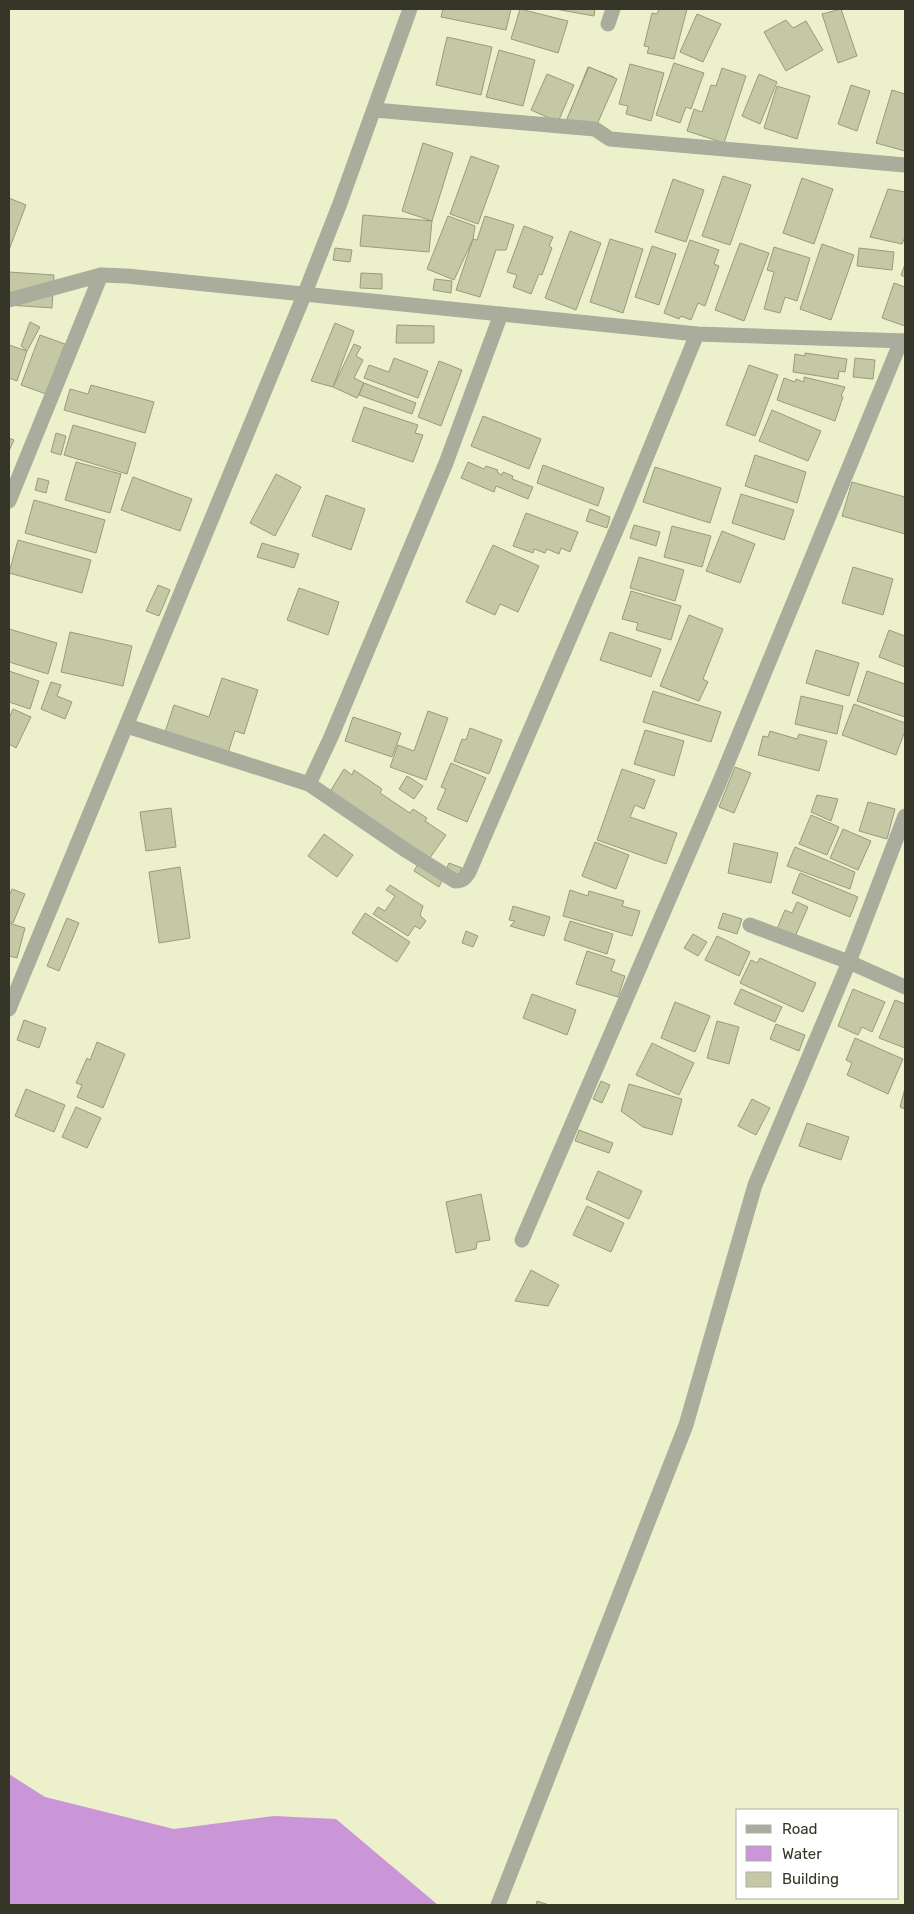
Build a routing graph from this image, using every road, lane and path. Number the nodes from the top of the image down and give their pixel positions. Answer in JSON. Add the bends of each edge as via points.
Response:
{"nodes":[{"id":1,"x":410,"y":9,"type":"edge"},
{"id":2,"x":613,"y":9,"type":"edge"},
{"id":3,"x":608,"y":24,"type":"dead end"},
{"id":4,"x":374,"y":110,"type":"junction"},
{"id":5,"x":905,"y":166,"type":"edge"},
{"id":6,"x":101,"y":275,"type":"junction"},
{"id":7,"x":305,"y":293,"type":"junction"},
{"id":8,"x":9,"y":300,"type":"edge"},
{"id":9,"x":501,"y":314,"type":"junction"},
{"id":10,"x":697,"y":334,"type":"junction"},
{"id":11,"x":903,"y":341,"type":"edge"},
{"id":12,"x":9,"y":501,"type":"edge"},
{"id":13,"x":127,"y":726,"type":"junction"},
{"id":14,"x":309,"y":784,"type":"junction"},
{"id":15,"x":905,"y":816,"type":"edge"},
{"id":16,"x":750,"y":925,"type":"dead end"},
{"id":17,"x":849,"y":962,"type":"junction"},
{"id":18,"x":905,"y":987,"type":"edge"},
{"id":19,"x":9,"y":1009,"type":"edge"},
{"id":20,"x":522,"y":1240,"type":"dead end"},
{"id":21,"x":498,"y":1905,"type":"edge"}],
"edges":[{"from":1,"to":4,"type":"street"},
{"from":2,"to":3,"type":"street"},
{"from":4,"to":5,"type":"street","via":[[595,129],[610,139]]},
{"from":4,"to":7,"type":"street"},
{"from":6,"to":7,"type":"street"},
{"from":6,"to":8,"type":"street"},
{"from":6,"to":12,"type":"street"},
{"from":7,"to":9,"type":"street"},
{"from":7,"to":13,"type":"street"},
{"from":9,"to":10,"type":"street"},
{"from":9,"to":14,"type":"street","via":[[446,463]]},
{"from":10,"to":11,"type":"street"},
{"from":10,"to":14,"type":"street","via":[[464,879],[455,881]]},
{"from":11,"to":20,"type":"street","via":[[720,781]]},
{"from":13,"to":14,"type":"street"},
{"from":13,"to":19,"type":"street"},
{"from":15,"to":17,"type":"street"},
{"from":16,"to":17,"type":"street"},
{"from":17,"to":18,"type":"street"},
{"from":17,"to":21,"type":"street","via":[[755,1185],[686,1424]]}]}
